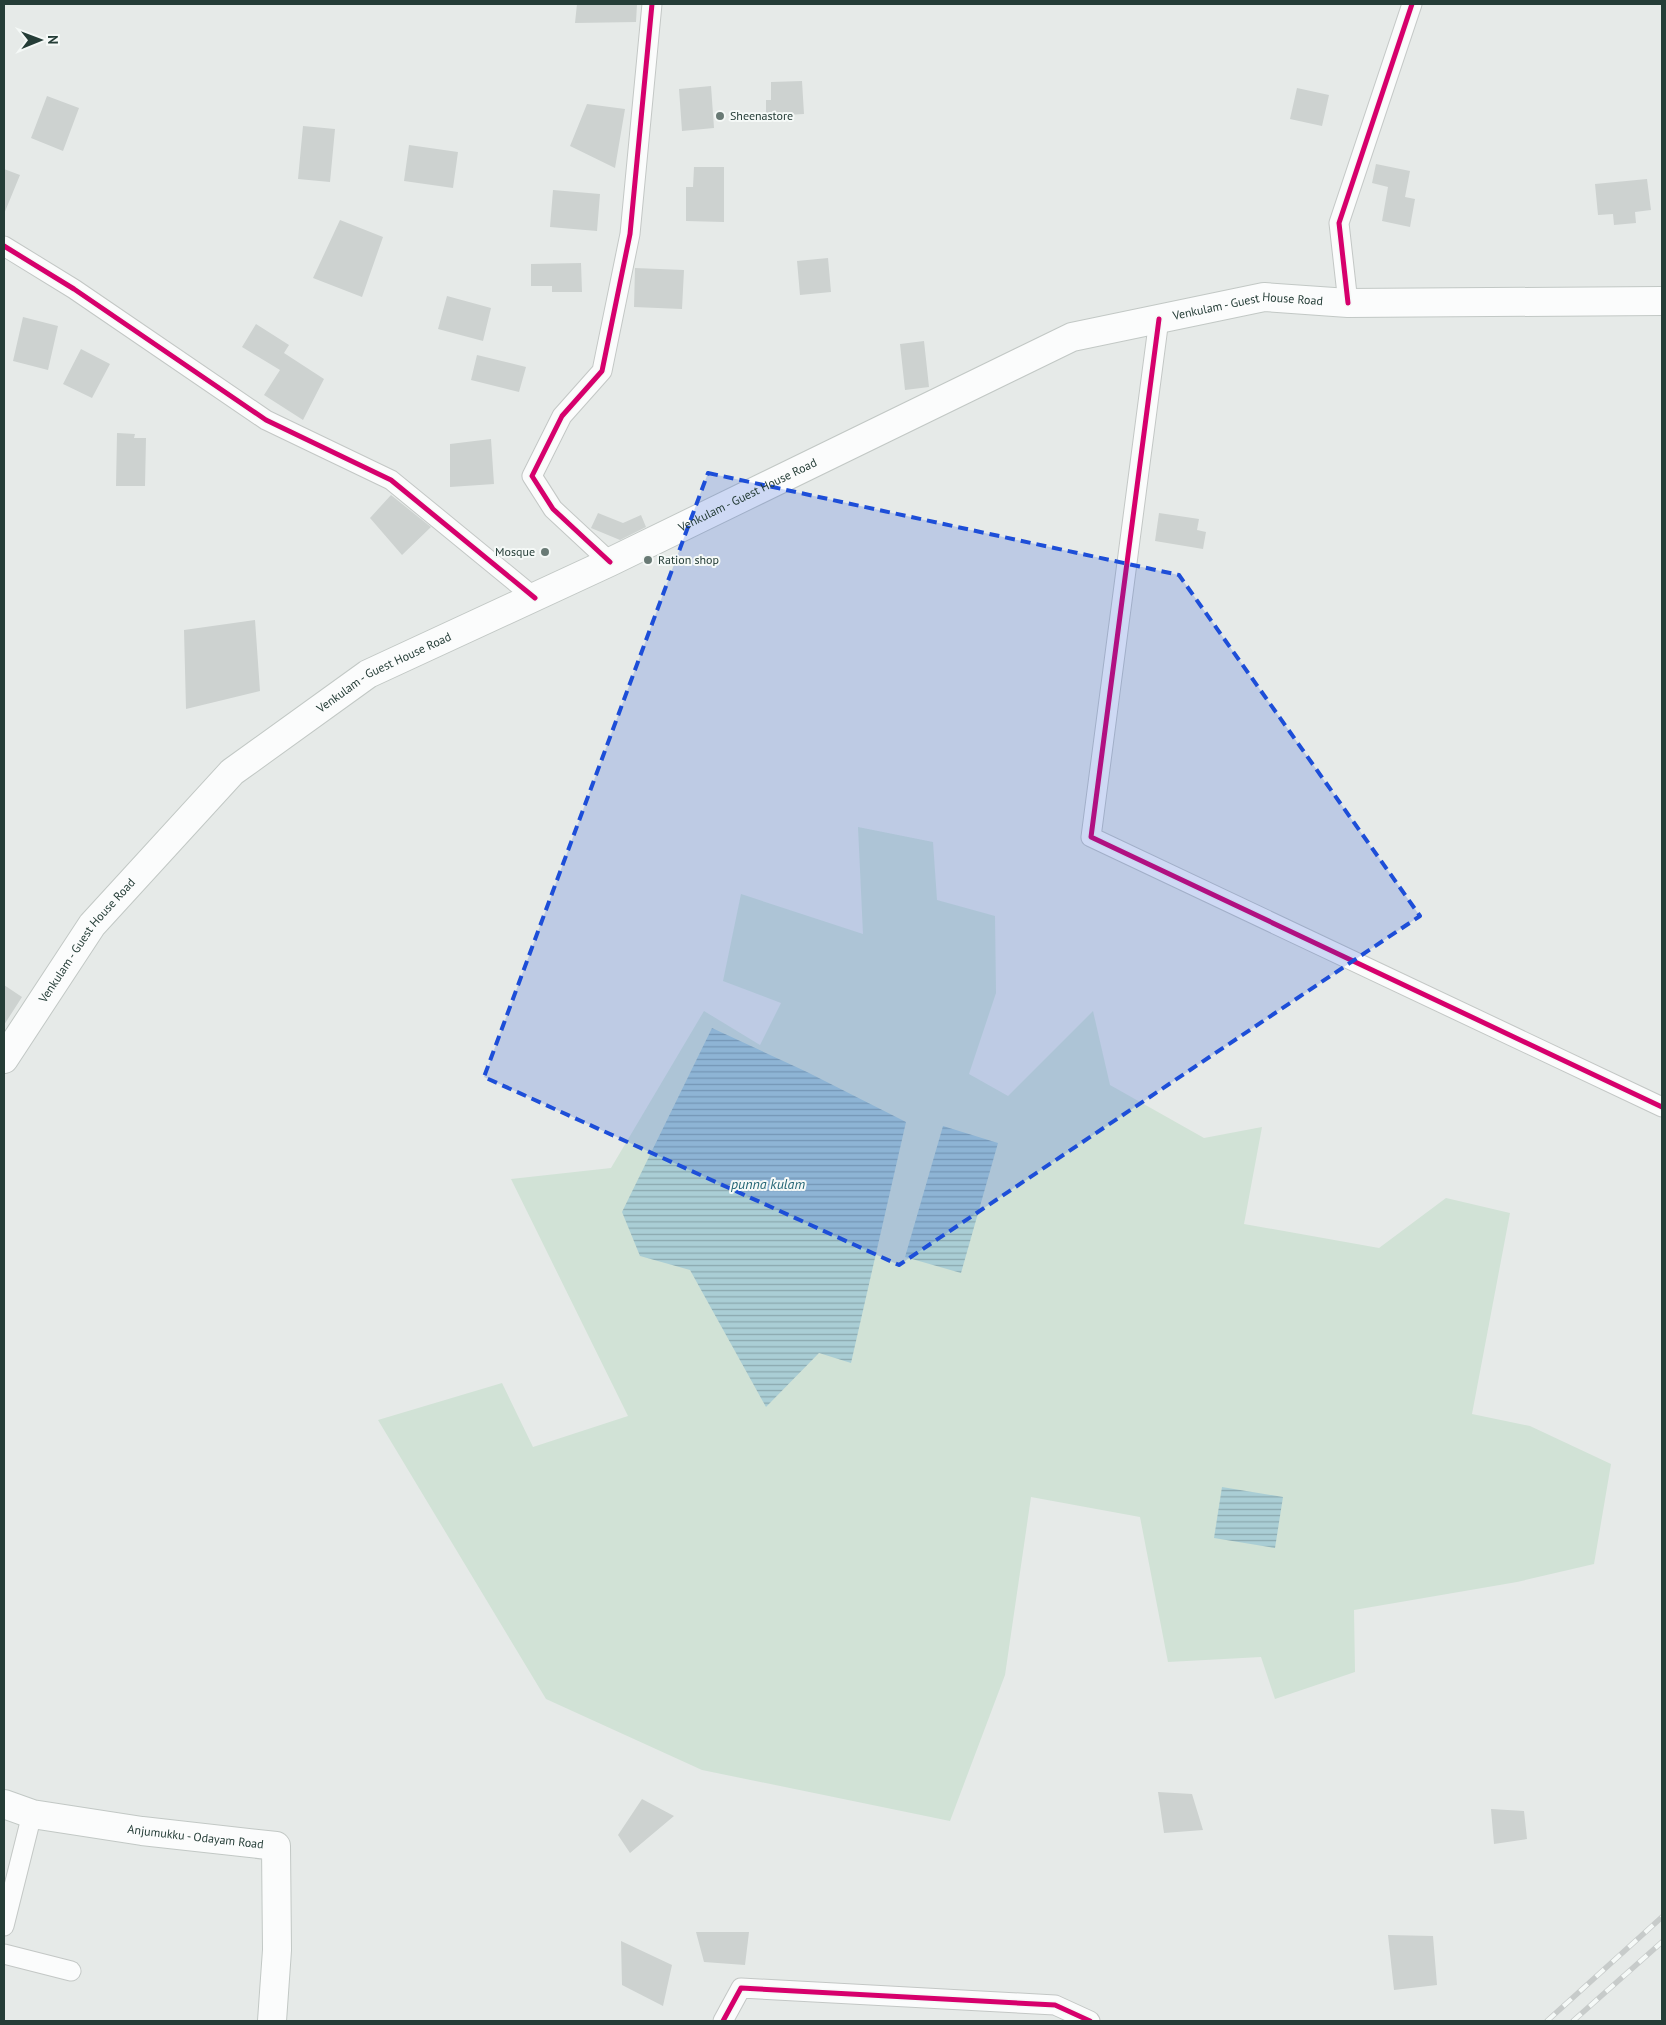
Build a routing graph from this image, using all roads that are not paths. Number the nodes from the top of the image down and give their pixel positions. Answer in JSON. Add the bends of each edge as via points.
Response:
{"nodes":[{"id":1,"x":652,"y":4,"type":"edge"},
{"id":2,"x":1412,"y":4,"type":"edge"},
{"id":3,"x":4,"y":246,"type":"edge"},
{"id":4,"x":1662,"y":301,"type":"edge"},
{"id":5,"x":1348,"y":303,"type":"junction"},
{"id":6,"x":1159,"y":319,"type":"junction"},
{"id":7,"x":610,"y":562,"type":"junction"},
{"id":8,"x":535,"y":598,"type":"junction"},
{"id":9,"x":4,"y":1059,"type":"edge"},
{"id":10,"x":1662,"y":1107,"type":"edge"},
{"id":11,"x":4,"y":1804,"type":"edge"},
{"id":12,"x":32,"y":1814,"type":"junction"},
{"id":13,"x":4,"y":1926,"type":"edge"},
{"id":14,"x":4,"y":1954,"type":"edge"},
{"id":15,"x":71,"y":1971,"type":"dead end"},
{"id":16,"x":272,"y":2021,"type":"edge"},
{"id":17,"x":722,"y":2021,"type":"edge"},
{"id":18,"x":1090,"y":2021,"type":"edge"}],
"edges":[{"from":1,"to":7,"type":"street","via":[[630,234],[602,371],[562,416],[532,476],[553,509]]},
{"from":2,"to":5,"type":"street","via":[[1340,223]]},
{"from":3,"to":8,"type":"street","via":[[74,289],[266,420],[390,480]]},
{"from":4,"to":5,"type":"main road","name":"Venkulam - Guest House Road"},
{"from":5,"to":6,"type":"main road","name":"Venkulam - Guest House Road","via":[[1264,297]]},
{"from":6,"to":7,"type":"main road","name":"Venkulam - Guest House Road","via":[[1072,337]]},
{"from":6,"to":10,"type":"street","via":[[1091,836]]},
{"from":7,"to":8,"type":"main road","name":"Venkulam - Guest House Road"},
{"from":8,"to":9,"type":"main road","name":"Venkulam - Guest House Road","via":[[368,674],[232,772],[92,925]]},
{"from":11,"to":12,"type":"main road","name":"Anjumukku - Odayam Road"},
{"from":12,"to":13,"type":"street"},
{"from":12,"to":16,"type":"main road","name":"Anjumukku - Odayam Road","via":[[142,1831],[276,1846],[277,1950]]},
{"from":14,"to":15,"type":"street"},
{"from":17,"to":18,"type":"street","via":[[741,1988],[1055,2006]]}]}
